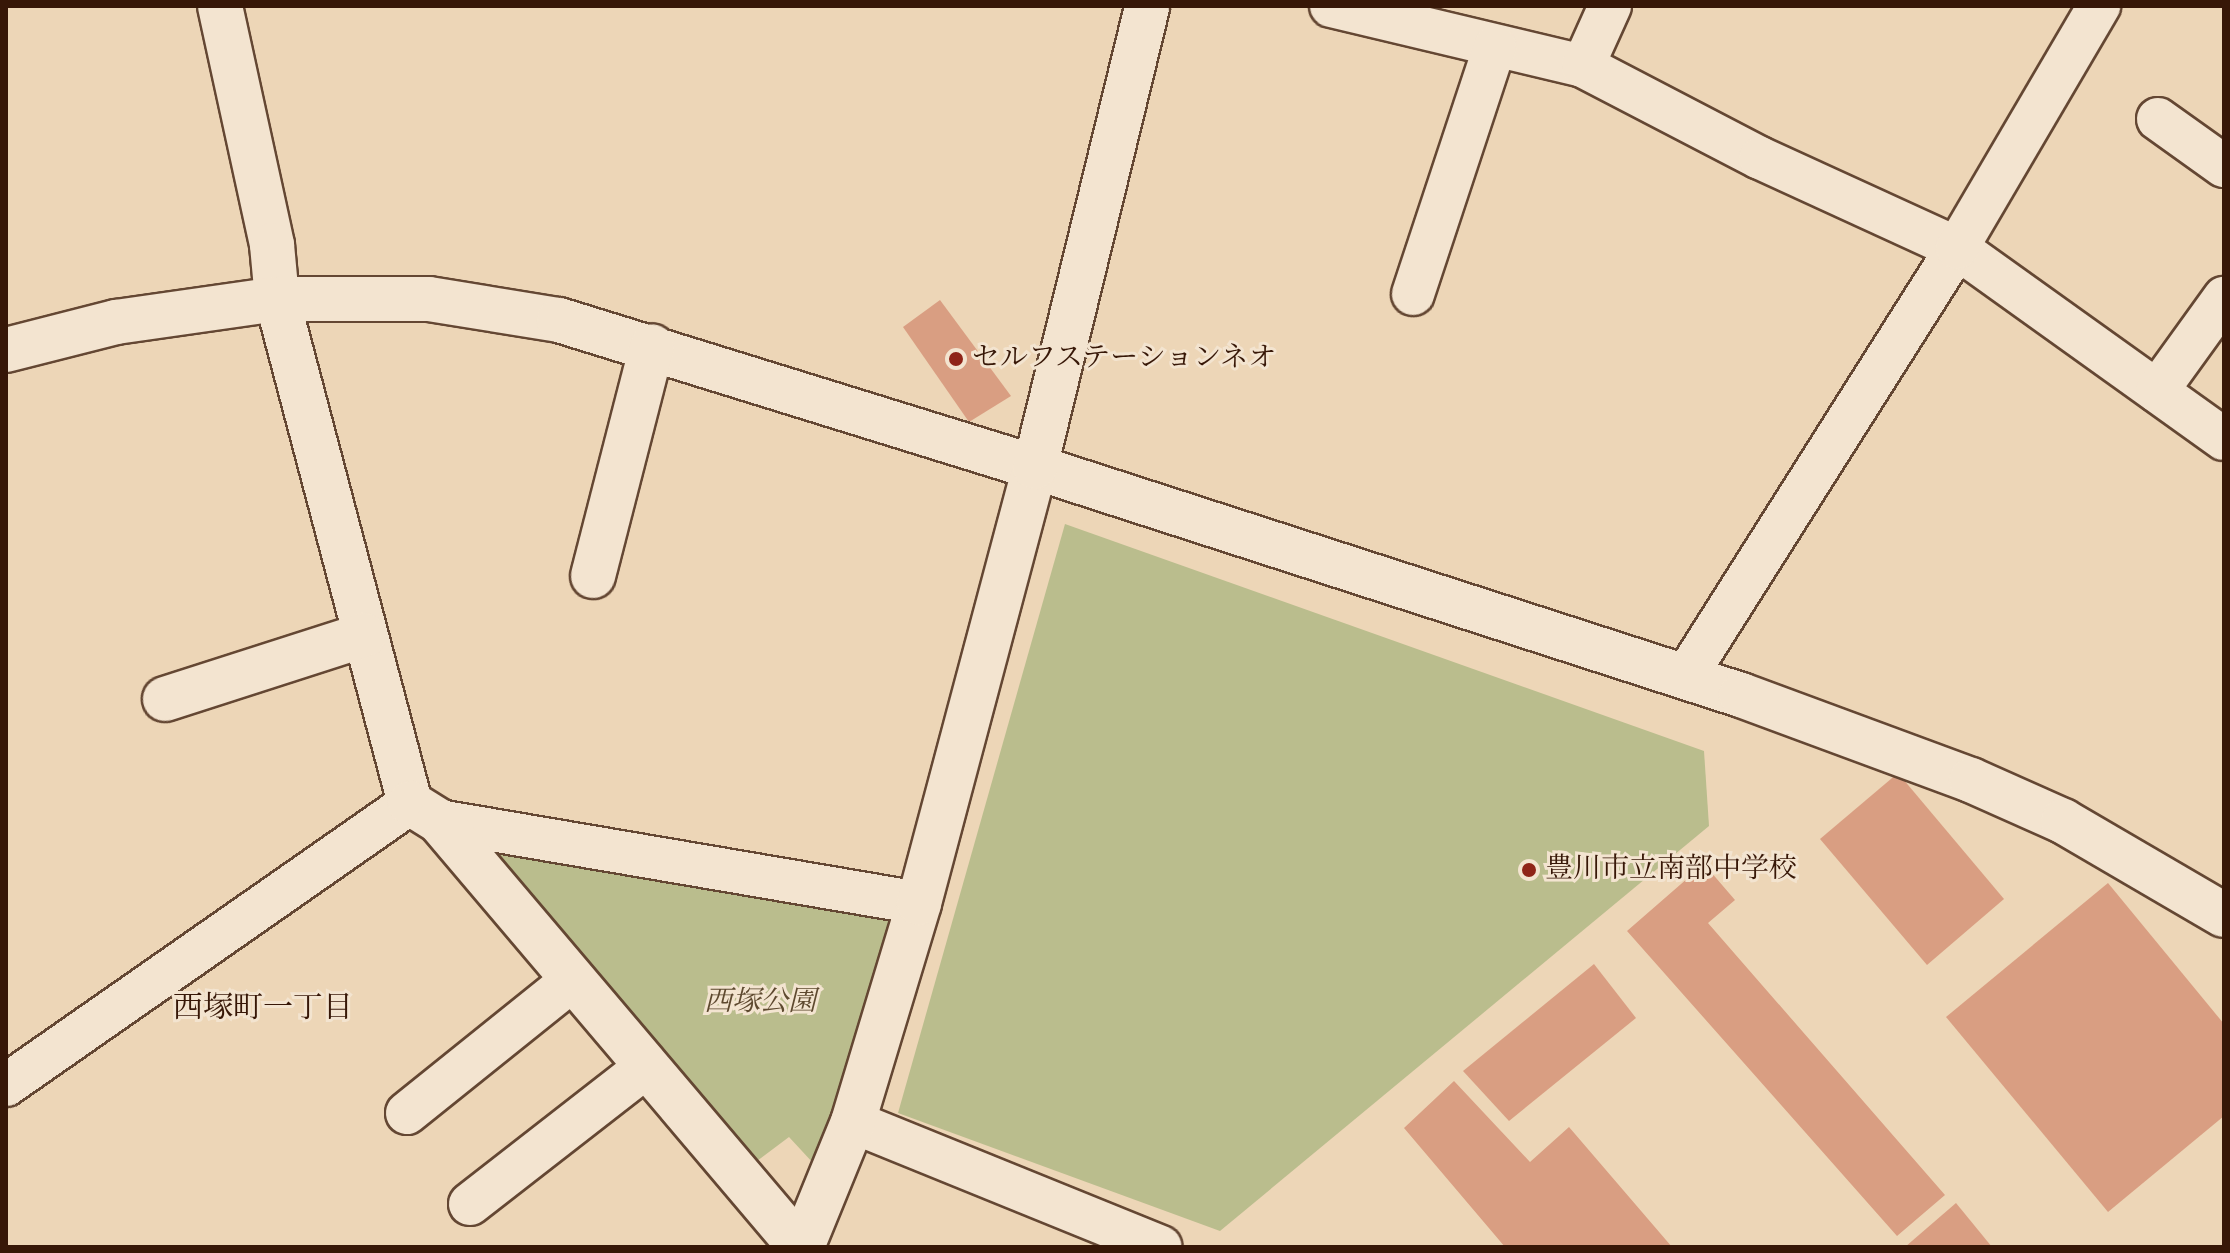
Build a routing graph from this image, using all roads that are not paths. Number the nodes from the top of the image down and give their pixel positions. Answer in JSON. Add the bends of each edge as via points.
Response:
{"nodes":[{"id":1,"x":220,"y":6,"type":"edge"},
{"id":2,"x":1147,"y":6,"type":"edge"},
{"id":3,"x":1331,"y":6,"type":"edge"},
{"id":4,"x":1610,"y":6,"type":"edge"},
{"id":5,"x":2099,"y":6,"type":"edge"},
{"id":6,"x":1495,"y":46,"type":"junction"},
{"id":7,"x":1583,"y":66,"type":"junction"},
{"id":8,"x":2158,"y":119,"type":"dead end"},
{"id":9,"x":2224,"y":166,"type":"edge"},
{"id":10,"x":1957,"y":248,"type":"junction"},
{"id":11,"x":1413,"y":294,"type":"dead end"},
{"id":12,"x":2224,"y":298,"type":"edge"},
{"id":13,"x":277,"y":299,"type":"junction"},
{"id":14,"x":652,"y":346,"type":"junction"},
{"id":15,"x":6,"y":350,"type":"edge"},
{"id":16,"x":2157,"y":391,"type":"junction"},
{"id":17,"x":2224,"y":439,"type":"edge"},
{"id":18,"x":1035,"y":467,"type":"junction"},
{"id":19,"x":593,"y":576,"type":"dead end"},
{"id":20,"x":364,"y":635,"type":"junction"},
{"id":21,"x":1686,"y":676,"type":"junction"},
{"id":22,"x":165,"y":699,"type":"dead end"},
{"id":23,"x":424,"y":812,"type":"junction"},
{"id":24,"x":919,"y":903,"type":"junction"},
{"id":25,"x":2224,"y":915,"type":"edge"},
{"id":26,"x":571,"y":981,"type":"junction"},
{"id":27,"x":645,"y":1068,"type":"junction"},
{"id":28,"x":6,"y":1085,"type":"edge"},
{"id":29,"x":407,"y":1113,"type":"dead end"},
{"id":30,"x":853,"y":1122,"type":"junction"},
{"id":31,"x":470,"y":1204,"type":"dead end"},
{"id":32,"x":801,"y":1247,"type":"edge"},
{"id":33,"x":1161,"y":1247,"type":"edge"}],
"edges":[{"from":1,"to":13,"type":"street","via":[[272,245]]},
{"from":2,"to":18,"type":"street"},
{"from":3,"to":6,"type":"street"},
{"from":4,"to":7,"type":"street"},
{"from":5,"to":10,"type":"street"},
{"from":6,"to":7,"type":"street"},
{"from":6,"to":11,"type":"street"},
{"from":7,"to":10,"type":"street","via":[[1760,158]]},
{"from":8,"to":9,"type":"street"},
{"from":10,"to":16,"type":"street"},
{"from":10,"to":21,"type":"street"},
{"from":12,"to":16,"type":"street"},
{"from":13,"to":14,"type":"street","via":[[429,299],[559,320]]},
{"from":13,"to":15,"type":"street","via":[[116,322]]},
{"from":13,"to":20,"type":"street"},
{"from":14,"to":18,"type":"street"},
{"from":14,"to":19,"type":"street"},
{"from":16,"to":17,"type":"street"},
{"from":18,"to":21,"type":"street"},
{"from":18,"to":24,"type":"street"},
{"from":20,"to":22,"type":"street"},
{"from":20,"to":23,"type":"street"},
{"from":21,"to":25,"type":"street","via":[[1971,780],[2063,821]]},
{"from":23,"to":24,"type":"street"},
{"from":23,"to":26,"type":"street"},
{"from":23,"to":28,"type":"street"},
{"from":24,"to":30,"type":"street"},
{"from":26,"to":27,"type":"street"},
{"from":26,"to":29,"type":"street"},
{"from":27,"to":31,"type":"street"},
{"from":27,"to":32,"type":"street"},
{"from":30,"to":32,"type":"street"},
{"from":30,"to":33,"type":"street"}]}
